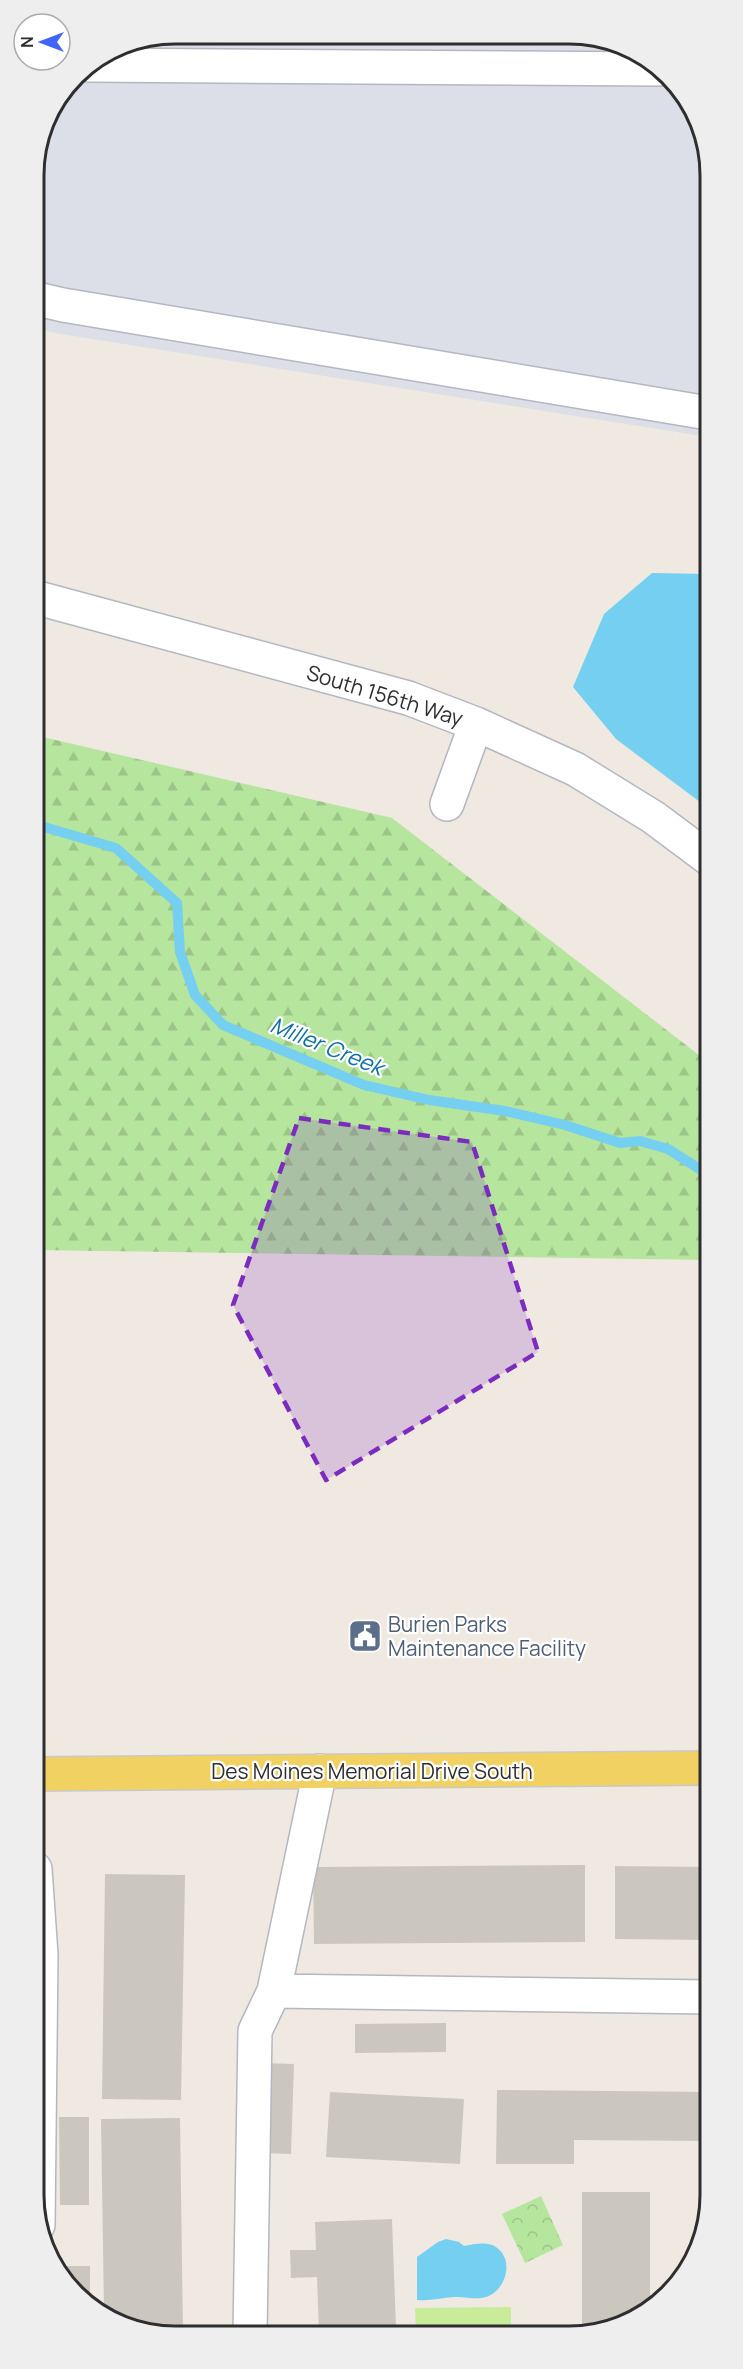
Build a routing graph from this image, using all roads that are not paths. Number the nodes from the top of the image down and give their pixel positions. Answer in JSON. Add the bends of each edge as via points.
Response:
{"nodes":[{"id":1,"x":103,"y":65,"type":"edge"},
{"id":2,"x":645,"y":69,"type":"edge"},
{"id":3,"x":44,"y":301,"type":"edge"},
{"id":4,"x":700,"y":412,"type":"edge"},
{"id":5,"x":44,"y":600,"type":"edge"},
{"id":6,"x":476,"y":724,"type":"junction"},
{"id":7,"x":447,"y":804,"type":"dead end"},
{"id":8,"x":700,"y":852,"type":"edge"},
{"id":9,"x":699,"y":1768,"type":"edge"},
{"id":10,"x":320,"y":1771,"type":"junction"},
{"id":11,"x":44,"y":1774,"type":"edge"},
{"id":12,"x":274,"y":1991,"type":"junction"},
{"id":13,"x":699,"y":1997,"type":"edge"},
{"id":14,"x":250,"y":2326,"type":"edge"}],
"edges":[{"from":1,"to":2,"type":"street"},
{"from":3,"to":4,"type":"street"},
{"from":5,"to":6,"type":"street","name":"South 156th Way","via":[[408,698]]},
{"from":6,"to":7,"type":"street"},
{"from":6,"to":8,"type":"street","name":"South 156th Way","via":[[575,770],[653,817]]},
{"from":9,"to":10,"type":"main road","name":"Des Moines Memorial Drive South"},
{"from":10,"to":11,"type":"main road","name":"Des Moines Memorial Drive South"},
{"from":10,"to":12,"type":"street"},
{"from":12,"to":13,"type":"street"},
{"from":12,"to":14,"type":"street","via":[[255,2031]]}]}
